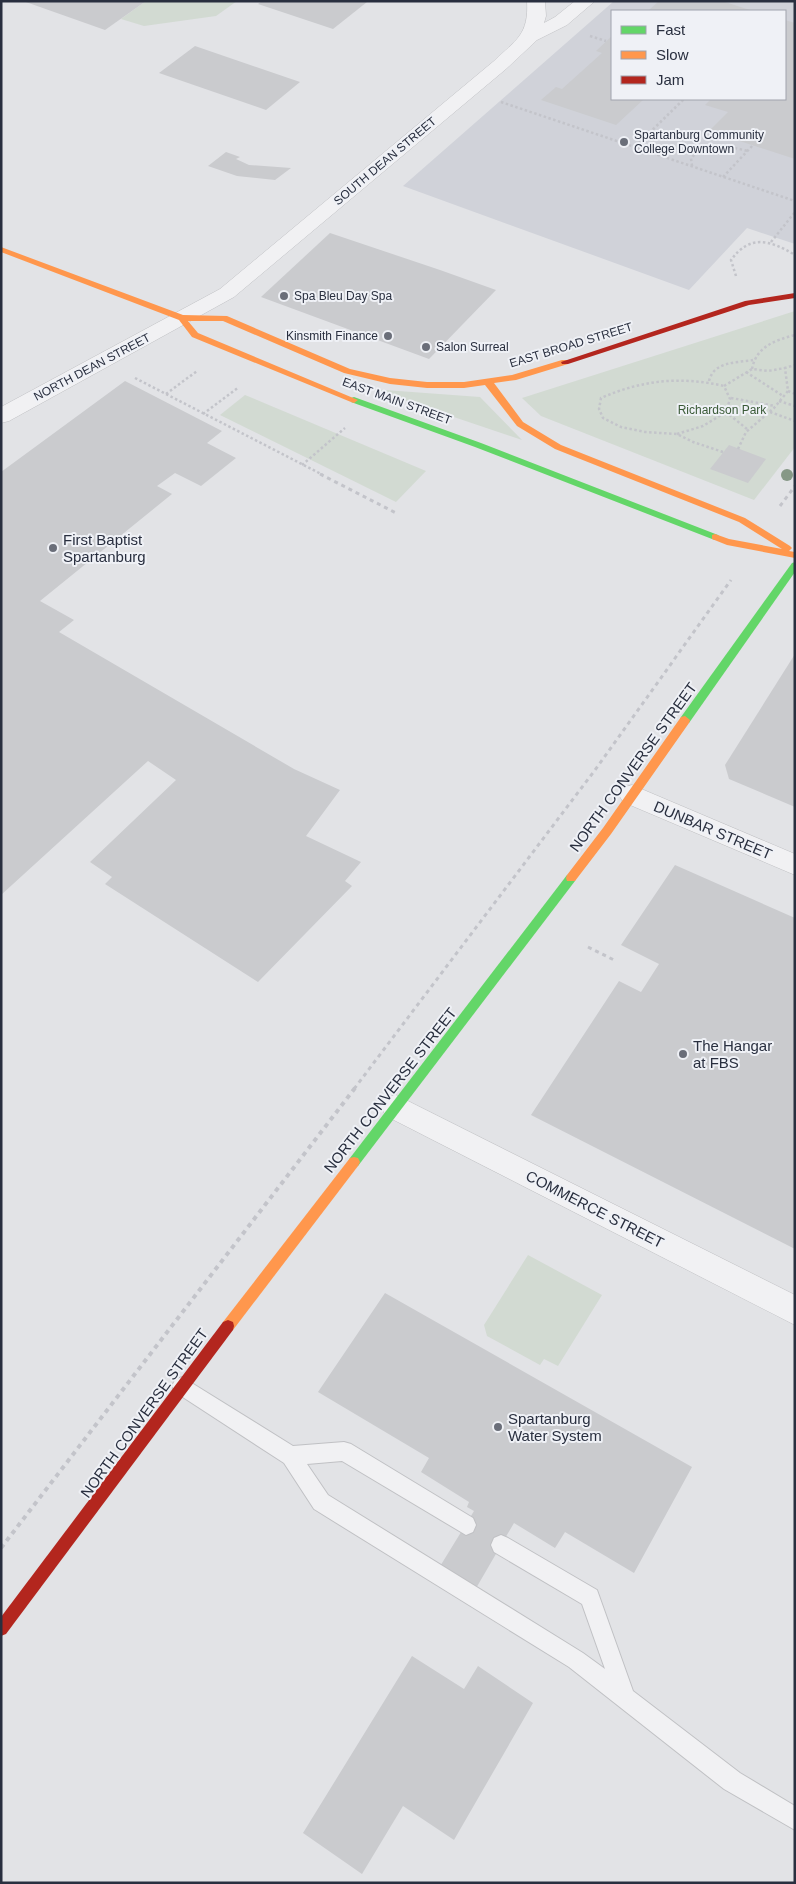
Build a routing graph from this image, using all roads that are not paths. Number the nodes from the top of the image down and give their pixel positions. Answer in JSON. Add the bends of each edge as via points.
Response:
{"nodes":[{"id":1,"x":536,"y":1,"type":"edge"},
{"id":2,"x":586,"y":1,"type":"edge"},
{"id":3,"x":531,"y":36,"type":"junction"},
{"id":4,"x":1,"y":249,"type":"edge"},
{"id":5,"x":795,"y":295,"type":"edge"},
{"id":6,"x":182,"y":318,"type":"junction"},
{"id":7,"x":488,"y":382,"type":"junction"},
{"id":8,"x":1,"y":416,"type":"edge"},
{"id":9,"x":795,"y":554,"type":"edge"},
{"id":10,"x":795,"y":565,"type":"edge"},
{"id":11,"x":632,"y":795,"type":"junction"},
{"id":12,"x":795,"y":865,"type":"edge"},
{"id":13,"x":396,"y":1107,"type":"junction"},
{"id":14,"x":795,"y":1311,"type":"edge"},
{"id":15,"x":182,"y":1386,"type":"junction"},
{"id":16,"x":290,"y":1456,"type":"junction"},
{"id":17,"x":466,"y":1525,"type":"dead end"},
{"id":18,"x":501,"y":1545,"type":"dead end"},
{"id":19,"x":1,"y":1629,"type":"edge"},
{"id":20,"x":625,"y":1698,"type":"junction"},
{"id":21,"x":795,"y":1819,"type":"edge"}],
"edges":[{"from":1,"to":3,"type":"street","via":[[537,16]]},
{"from":2,"to":3,"type":"street","name":"SOUTH DEAN STREET","via":[[561,21]]},
{"from":3,"to":6,"type":"street","name":"SOUTH DEAN STREET","via":[[227,293]]},
{"from":4,"to":6,"type":"street","name":"EAST MAIN STREET"},
{"from":5,"to":7,"type":"street","name":"EAST BROAD STREET","via":[[748,304],[534,372]]},
{"from":6,"to":7,"type":"street","name":"EAST BROAD STREET","via":[[224,318],[347,371],[390,381],[427,386]]},
{"from":6,"to":8,"type":"street","name":"NORTH DEAN STREET"},
{"from":6,"to":9,"type":"street","name":"EAST MAIN STREET","via":[[195,336],[322,388],[727,542]]},
{"from":7,"to":9,"type":"street","name":"EAST MAIN STREET","via":[[520,424],[558,447],[742,520]]},
{"from":10,"to":11,"type":"street","name":"NORTH CONVERSE STREET"},
{"from":11,"to":12,"type":"street","name":"DUNBAR STREET"},
{"from":11,"to":13,"type":"street","name":"NORTH CONVERSE STREET"},
{"from":13,"to":14,"type":"street","name":"COMMERCE STREET"},
{"from":13,"to":15,"type":"street","name":"NORTH CONVERSE STREET"},
{"from":15,"to":16,"type":"lane"},
{"from":15,"to":19,"type":"street","name":"NORTH CONVERSE STREET"},
{"from":16,"to":17,"type":"lane","via":[[344,1451]]},
{"from":16,"to":20,"type":"lane","via":[[322,1502],[576,1660]]},
{"from":18,"to":20,"type":"lane","via":[[590,1597]]},
{"from":20,"to":21,"type":"lane","via":[[732,1782]]}]}
